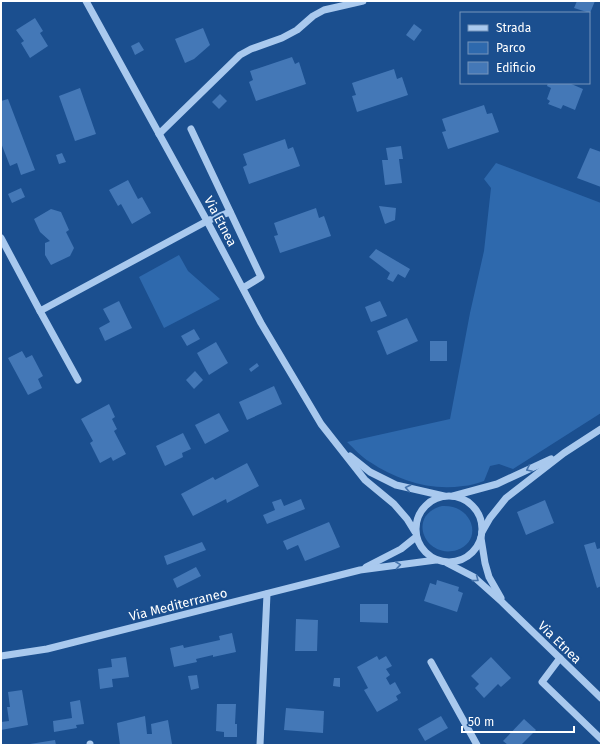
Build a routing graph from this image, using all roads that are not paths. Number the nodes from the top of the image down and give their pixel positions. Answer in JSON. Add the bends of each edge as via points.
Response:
{"nodes":[{"id":1,"x":86,"y":1,"type":"edge"},
{"id":2,"x":363,"y":1,"type":"edge"},
{"id":3,"x":191,"y":129,"type":"dead end"},
{"id":4,"x":160,"y":134,"type":"junction"},
{"id":5,"x":230,"y":212,"type":"junction"},
{"id":6,"x":207,"y":221,"type":"junction"},
{"id":7,"x":1,"y":238,"type":"edge"},
{"id":8,"x":243,"y":288,"type":"junction"},
{"id":9,"x":40,"y":311,"type":"junction"},
{"id":10,"x":78,"y":380,"type":"dead end"},
{"id":11,"x":601,"y":429,"type":"edge"},
{"id":12,"x":341,"y":448,"type":"junction"},
{"id":13,"x":564,"y":453,"type":"junction"},
{"id":14,"x":449,"y":496,"type":"junction"},
{"id":15,"x":416,"y":534,"type":"junction"},
{"id":16,"x":482,"y":535,"type":"junction"},
{"id":17,"x":436,"y":560,"type":"junction"},
{"id":18,"x":446,"y":562,"type":"junction"},
{"id":19,"x":360,"y":570,"type":"junction"},
{"id":20,"x":267,"y":594,"type":"junction"},
{"id":21,"x":502,"y":602,"type":"junction"},
{"id":22,"x":1,"y":656,"type":"edge"},
{"id":23,"x":560,"y":658,"type":"junction"},
{"id":24,"x":430,"y":662,"type":"dead end"},
{"id":25,"x":601,"y":698,"type":"edge"},
{"id":26,"x":601,"y":739,"type":"edge"},
{"id":27,"x":475,"y":744,"type":"edge"},
{"id":28,"x":260,"y":745,"type":"edge"}],
"edges":[{"from":1,"to":4,"type":"street","name":"Via Etnea"},
{"from":2,"to":4,"type":"street","via":[[324,10],[297,30],[240,55]]},
{"from":3,"to":5,"type":"street"},
{"from":4,"to":6,"type":"street","name":"Via Etnea"},
{"from":5,"to":6,"type":"street"},
{"from":5,"to":8,"type":"street","via":[[261,277]]},
{"from":6,"to":8,"type":"street","name":"Via Etnea"},
{"from":6,"to":9,"type":"street"},
{"from":7,"to":9,"type":"street"},
{"from":8,"to":12,"type":"street","name":"Via Etnea","via":[[322,424]]},
{"from":9,"to":10,"type":"street"},
{"from":11,"to":13,"type":"street"},
{"from":14,"to":12,"type":"street","one_way":true,"via":[[396,485],[370,472]]},
{"from":12,"to":15,"type":"street","via":[[365,480],[394,504]]},
{"from":13,"to":14,"type":"street","one_way":true,"via":[[497,484]]},
{"from":13,"to":16,"type":"street","via":[[506,498],[490,518]]},
{"from":14,"to":15,"type":"street","via":[[432,501],[424,507],[416,521]]},
{"from":14,"to":16,"type":"street","via":[[466,501],[474,508],[481,522]]},
{"from":15,"to":17,"type":"street","via":[[420,547]]},
{"from":15,"to":19,"type":"street","via":[[400,549]]},
{"from":16,"to":18,"type":"street","via":[[470,555],[456,562]]},
{"from":16,"to":21,"type":"street","via":[[485,563]]},
{"from":17,"to":18,"type":"street"},
{"from":19,"to":17,"type":"street","one_way":true},
{"from":18,"to":21,"type":"street","name":"Via Etnea","one_way":true,"via":[[474,577]]},
{"from":19,"to":20,"type":"street","name":"Via Mediterraneo"},
{"from":20,"to":22,"type":"street","name":"Via Mediterraneo","via":[[47,649]]},
{"from":20,"to":28,"type":"street"},
{"from":21,"to":23,"type":"street","name":"Via Etnea"},
{"from":23,"to":25,"type":"street","name":"Via Etnea"},
{"from":23,"to":26,"type":"street","via":[[542,682]]},
{"from":24,"to":27,"type":"street"}]}
